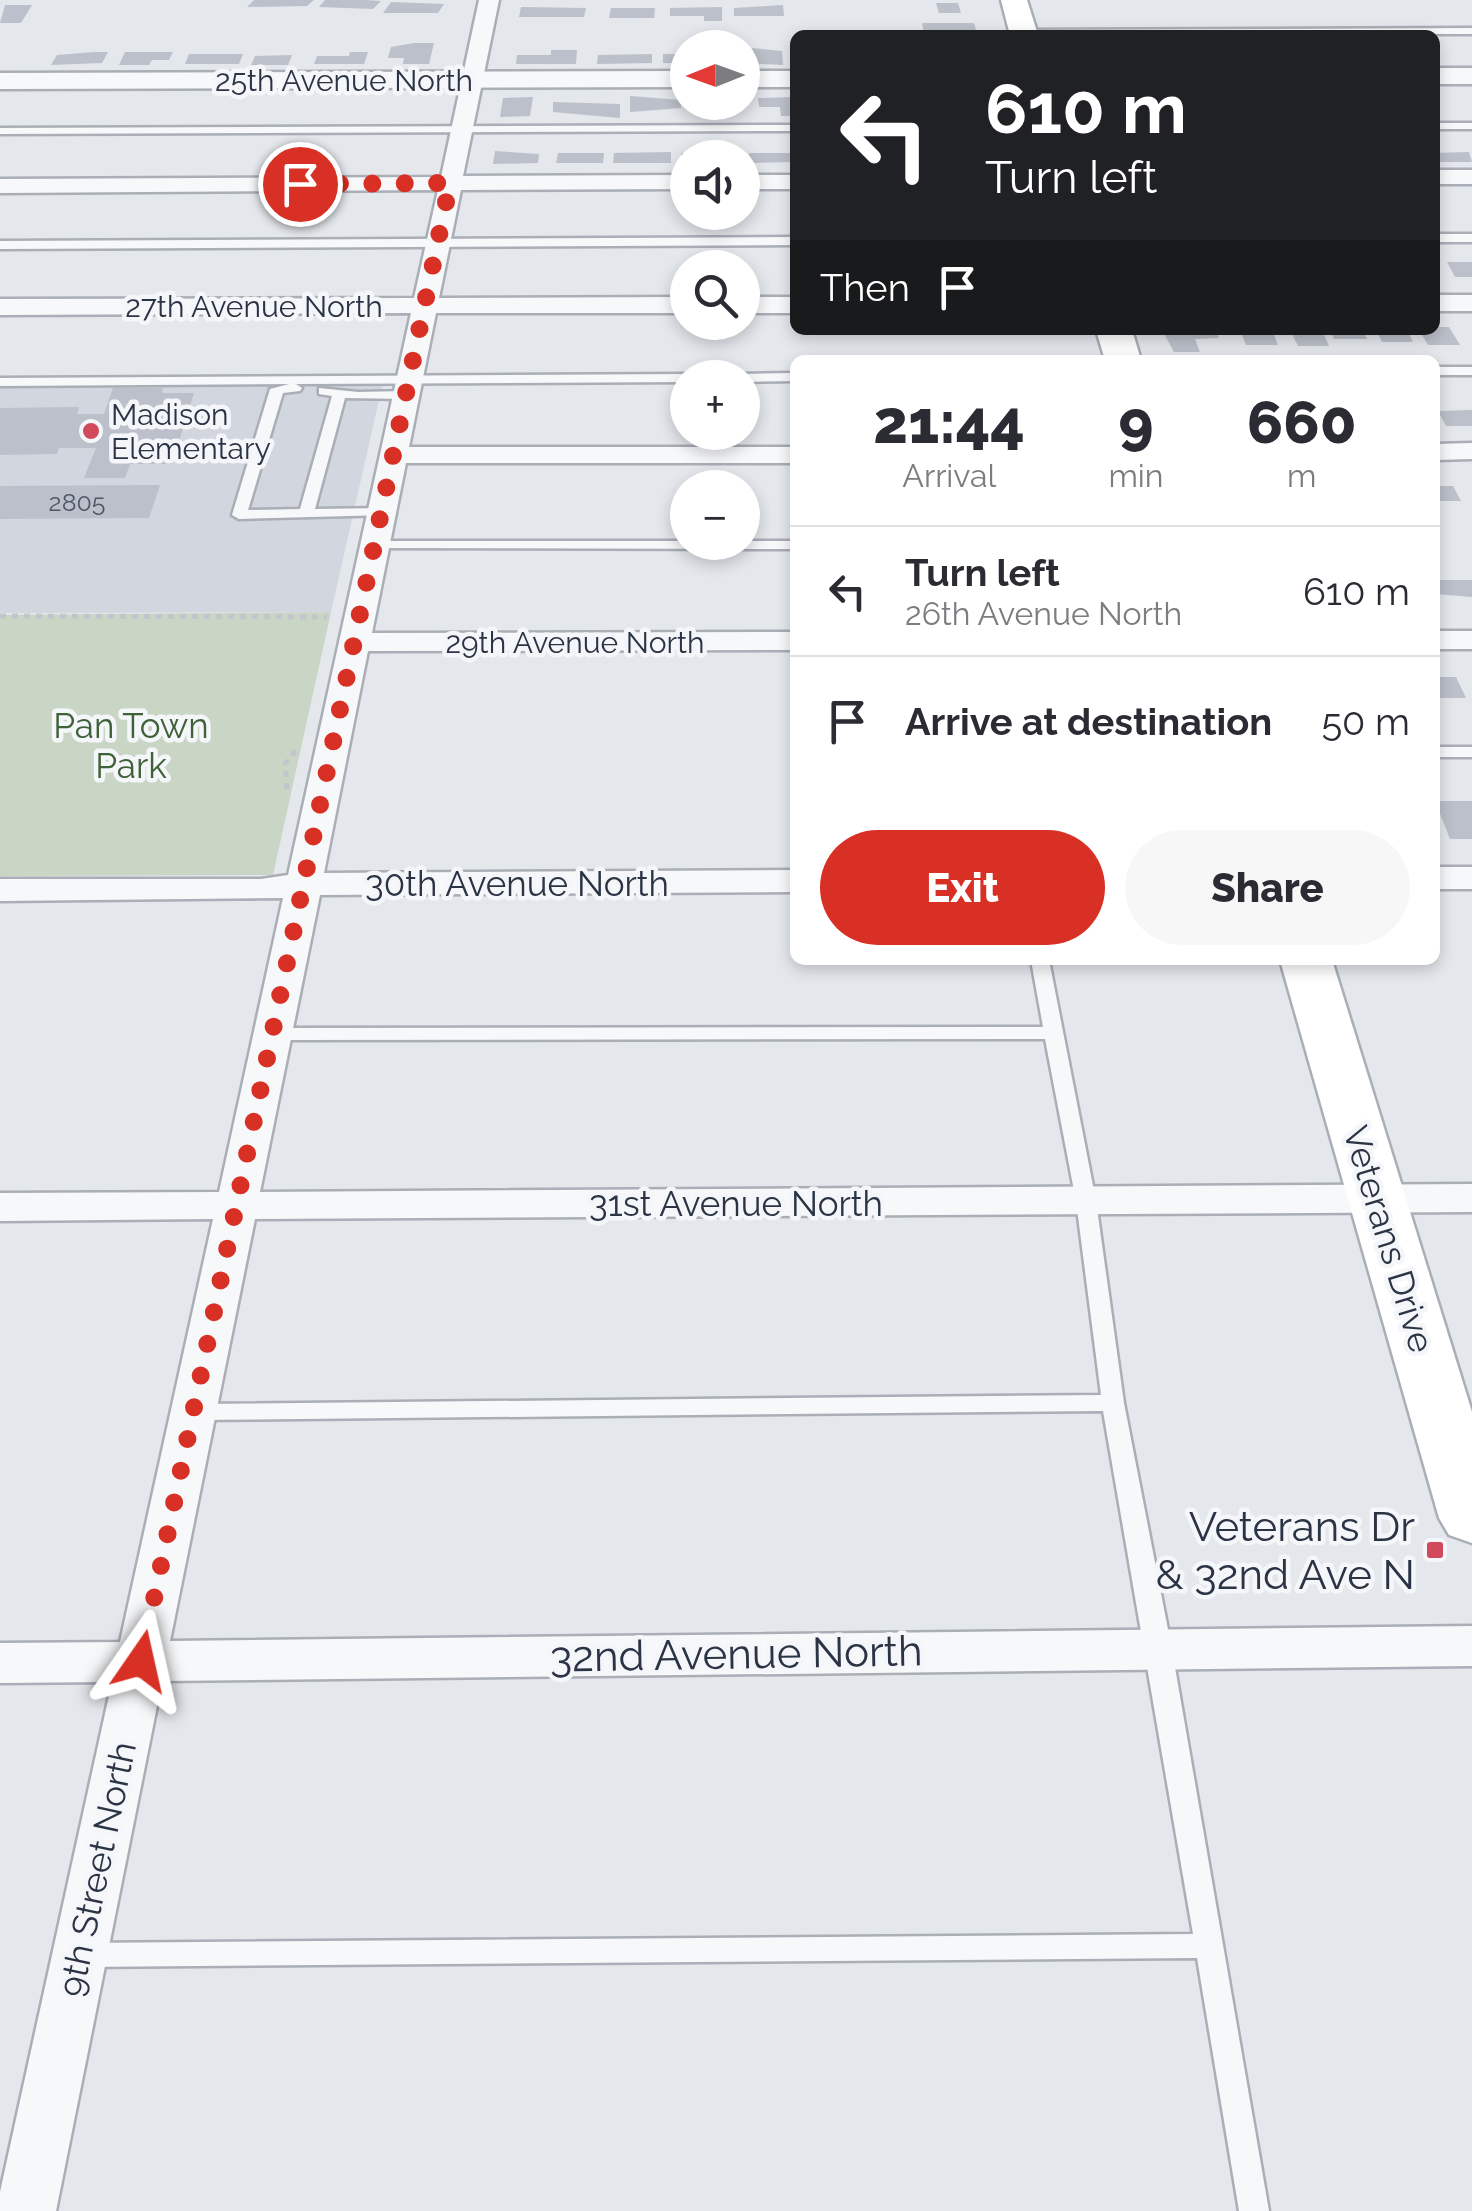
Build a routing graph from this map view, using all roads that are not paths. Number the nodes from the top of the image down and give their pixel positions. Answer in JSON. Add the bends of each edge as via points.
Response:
{"nodes":[{"id":1,"x":489,"y":0,"type":"edge"},
{"id":2,"x":1014,"y":0,"type":"edge"},
{"id":3,"x":1023,"y":30,"type":"edge"},
{"id":4,"x":1440,"y":31,"type":"edge"},
{"id":5,"x":1472,"y":31,"type":"edge"},
{"id":6,"x":1440,"y":76,"type":"edge"},
{"id":7,"x":1472,"y":76,"type":"edge"},
{"id":8,"x":472,"y":79,"type":"junction"},
{"id":9,"x":670,"y":79,"type":"edge"},
{"id":10,"x":760,"y":79,"type":"edge"},
{"id":11,"x":790,"y":79,"type":"edge"},
{"id":12,"x":0,"y":81,"type":"edge"},
{"id":13,"x":1440,"y":126,"type":"edge"},
{"id":14,"x":1472,"y":126,"type":"edge"},
{"id":15,"x":790,"y":128,"type":"edge"},
{"id":16,"x":462,"y":129,"type":"junction"},
{"id":17,"x":0,"y":131,"type":"edge"},
{"id":18,"x":1440,"y":177,"type":"edge"},
{"id":19,"x":1472,"y":177,"type":"edge"},
{"id":20,"x":670,"y":182,"type":"edge"},
{"id":21,"x":760,"y":182,"type":"edge"},
{"id":22,"x":790,"y":182,"type":"edge"},
{"id":23,"x":450,"y":183,"type":"junction"},
{"id":24,"x":0,"y":186,"type":"edge"},
{"id":25,"x":1440,"y":238,"type":"edge"},
{"id":26,"x":1472,"y":238,"type":"edge"},
{"id":27,"x":790,"y":241,"type":"edge"},
{"id":28,"x":438,"y":243,"type":"junction"},
{"id":29,"x":0,"y":246,"type":"edge"},
{"id":30,"x":1440,"y":303,"type":"edge"},
{"id":31,"x":1472,"y":303,"type":"edge"},
{"id":32,"x":670,"y":305,"type":"edge"},
{"id":33,"x":760,"y":305,"type":"edge"},
{"id":34,"x":790,"y":305,"type":"edge"},
{"id":35,"x":425,"y":306,"type":"junction"},
{"id":36,"x":0,"y":307,"type":"edge"},
{"id":37,"x":1440,"y":371,"type":"edge"},
{"id":38,"x":1472,"y":371,"type":"edge"},
{"id":39,"x":790,"y":377,"type":"edge"},
{"id":40,"x":760,"y":378,"type":"edge"},
{"id":41,"x":670,"y":379,"type":"edge"},
{"id":42,"x":0,"y":382,"type":"edge"},
{"id":43,"x":408,"y":388,"type":"junction"},
{"id":44,"x":338,"y":394,"type":"junction"},
{"id":45,"x":1472,"y":451,"type":"edge"},
{"id":46,"x":1440,"y":452,"type":"edge"},
{"id":47,"x":790,"y":455,"type":"edge"},
{"id":48,"x":395,"y":456,"type":"junction"},
{"id":49,"x":306,"y":514,"type":"junction"},
{"id":50,"x":379,"y":528,"type":"junction"},
{"id":51,"x":790,"y":545,"type":"edge"},
{"id":52,"x":339,"y":635,"type":"junction"},
{"id":53,"x":1440,"y":640,"type":"edge"},
{"id":54,"x":1472,"y":640,"type":"edge"},
{"id":55,"x":790,"y":642,"type":"edge"},
{"id":56,"x":1440,"y":752,"type":"edge"},
{"id":57,"x":1472,"y":752,"type":"edge"},
{"id":58,"x":1440,"y":878,"type":"edge"},
{"id":59,"x":1472,"y":878,"type":"edge"},
{"id":60,"x":790,"y":882,"type":"edge"},
{"id":61,"x":304,"y":884,"type":"junction"},
{"id":62,"x":0,"y":890,"type":"edge"},
{"id":63,"x":1041,"y":965,"type":"edge"},
{"id":64,"x":1307,"y":965,"type":"edge"},
{"id":65,"x":1054,"y":1033,"type":"junction"},
{"id":66,"x":272,"y":1034,"type":"junction"},
{"id":67,"x":1472,"y":1198,"type":"edge"},
{"id":68,"x":1377,"y":1199,"type":"junction"},
{"id":69,"x":1086,"y":1201,"type":"junction"},
{"id":70,"x":236,"y":1206,"type":"junction"},
{"id":71,"x":0,"y":1208,"type":"edge"},
{"id":72,"x":1113,"y":1403,"type":"junction"},
{"id":73,"x":193,"y":1412,"type":"junction"},
{"id":74,"x":1472,"y":1518,"type":"edge"},
{"id":75,"x":1472,"y":1646,"type":"edge"},
{"id":76,"x":1159,"y":1650,"type":"junction"},
{"id":77,"x":141,"y":1661,"type":"junction"},
{"id":78,"x":0,"y":1663,"type":"edge"},
{"id":79,"x":1210,"y":1946,"type":"junction"},
{"id":80,"x":79,"y":1955,"type":"junction"},
{"id":81,"x":26,"y":2211,"type":"edge"},
{"id":82,"x":1254,"y":2211,"type":"edge"}],
"edges":[{"from":1,"to":8,"type":"street","name":"9th Street North"},
{"from":2,"to":3,"type":"main road"},
{"from":4,"to":5,"type":"lane"},
{"from":6,"to":7,"type":"street"},
{"from":8,"to":9,"type":"street","name":"25th Avenue North"},
{"from":8,"to":12,"type":"street","name":"25th Avenue North"},
{"from":8,"to":16,"type":"street","name":"9th Street North"},
{"from":10,"to":11,"type":"street"},
{"from":13,"to":14,"type":"lane"},
{"from":15,"to":16,"type":"lane"},
{"from":16,"to":17,"type":"lane"},
{"from":16,"to":23,"type":"street","name":"9th Street North"},
{"from":18,"to":19,"type":"street"},
{"from":20,"to":23,"type":"street"},
{"from":21,"to":22,"type":"street"},
{"from":23,"to":24,"type":"street"},
{"from":23,"to":28,"type":"street","name":"9th Street North"},
{"from":25,"to":26,"type":"lane"},
{"from":27,"to":28,"type":"lane"},
{"from":28,"to":29,"type":"lane"},
{"from":28,"to":35,"type":"street","name":"9th Street North"},
{"from":30,"to":31,"type":"street"},
{"from":32,"to":35,"type":"street","name":"27th Avenue North"},
{"from":33,"to":34,"type":"street"},
{"from":35,"to":36,"type":"street","name":"27th Avenue North"},
{"from":35,"to":43,"type":"street","name":"9th Street North"},
{"from":37,"to":38,"type":"lane"},
{"from":39,"to":40,"type":"lane"},
{"from":41,"to":43,"type":"lane"},
{"from":42,"to":43,"type":"lane"},
{"from":43,"to":44,"type":"lane"},
{"from":43,"to":48,"type":"street","name":"9th Street North"},
{"from":44,"to":49,"type":"lane"},
{"from":44,"to":49,"type":"lane","via":[[278,389],[240,515]]},
{"from":45,"to":46,"type":"street"},
{"from":47,"to":48,"type":"street"},
{"from":48,"to":50,"type":"street","name":"9th Street North"},
{"from":49,"to":50,"type":"lane"},
{"from":50,"to":51,"type":"lane"},
{"from":50,"to":52,"type":"street","name":"9th Street North"},
{"from":52,"to":55,"type":"street","name":"29th Avenue North"},
{"from":52,"to":61,"type":"street","name":"9th Street North"},
{"from":53,"to":54,"type":"street"},
{"from":56,"to":57,"type":"lane"},
{"from":58,"to":59,"type":"street"},
{"from":60,"to":61,"type":"street","name":"30th Avenue North"},
{"from":61,"to":62,"type":"street","name":"30th Avenue North","via":[[262,890]]},
{"from":61,"to":66,"type":"street","name":"9th Street North"},
{"from":63,"to":65,"type":"lane"},
{"from":64,"to":68,"type":"main road","name":"Veterans Drive"},
{"from":65,"to":66,"type":"lane"},
{"from":65,"to":69,"type":"lane"},
{"from":66,"to":70,"type":"street","name":"9th Street North"},
{"from":67,"to":68,"type":"street","name":"31st Avenue North"},
{"from":68,"to":69,"type":"street","name":"31st Avenue North"},
{"from":68,"to":74,"type":"main road","name":"Veterans Drive","via":[[1447,1406]]},
{"from":69,"to":70,"type":"street","name":"31st Avenue North"},
{"from":69,"to":72,"type":"lane"},
{"from":70,"to":71,"type":"street","name":"31st Avenue North"},
{"from":70,"to":73,"type":"street","name":"9th Street North"},
{"from":72,"to":73,"type":"lane"},
{"from":72,"to":76,"type":"lane"},
{"from":73,"to":77,"type":"street","name":"9th Street North"},
{"from":75,"to":76,"type":"street","name":"32nd Avenue North"},
{"from":76,"to":77,"type":"street","name":"32nd Avenue North"},
{"from":76,"to":79,"type":"lane"},
{"from":77,"to":78,"type":"street","name":"32nd Avenue North"},
{"from":77,"to":80,"type":"street","name":"9th Street North"},
{"from":79,"to":80,"type":"lane"},
{"from":79,"to":82,"type":"lane"},
{"from":80,"to":81,"type":"street","name":"9th Street North"}]}
